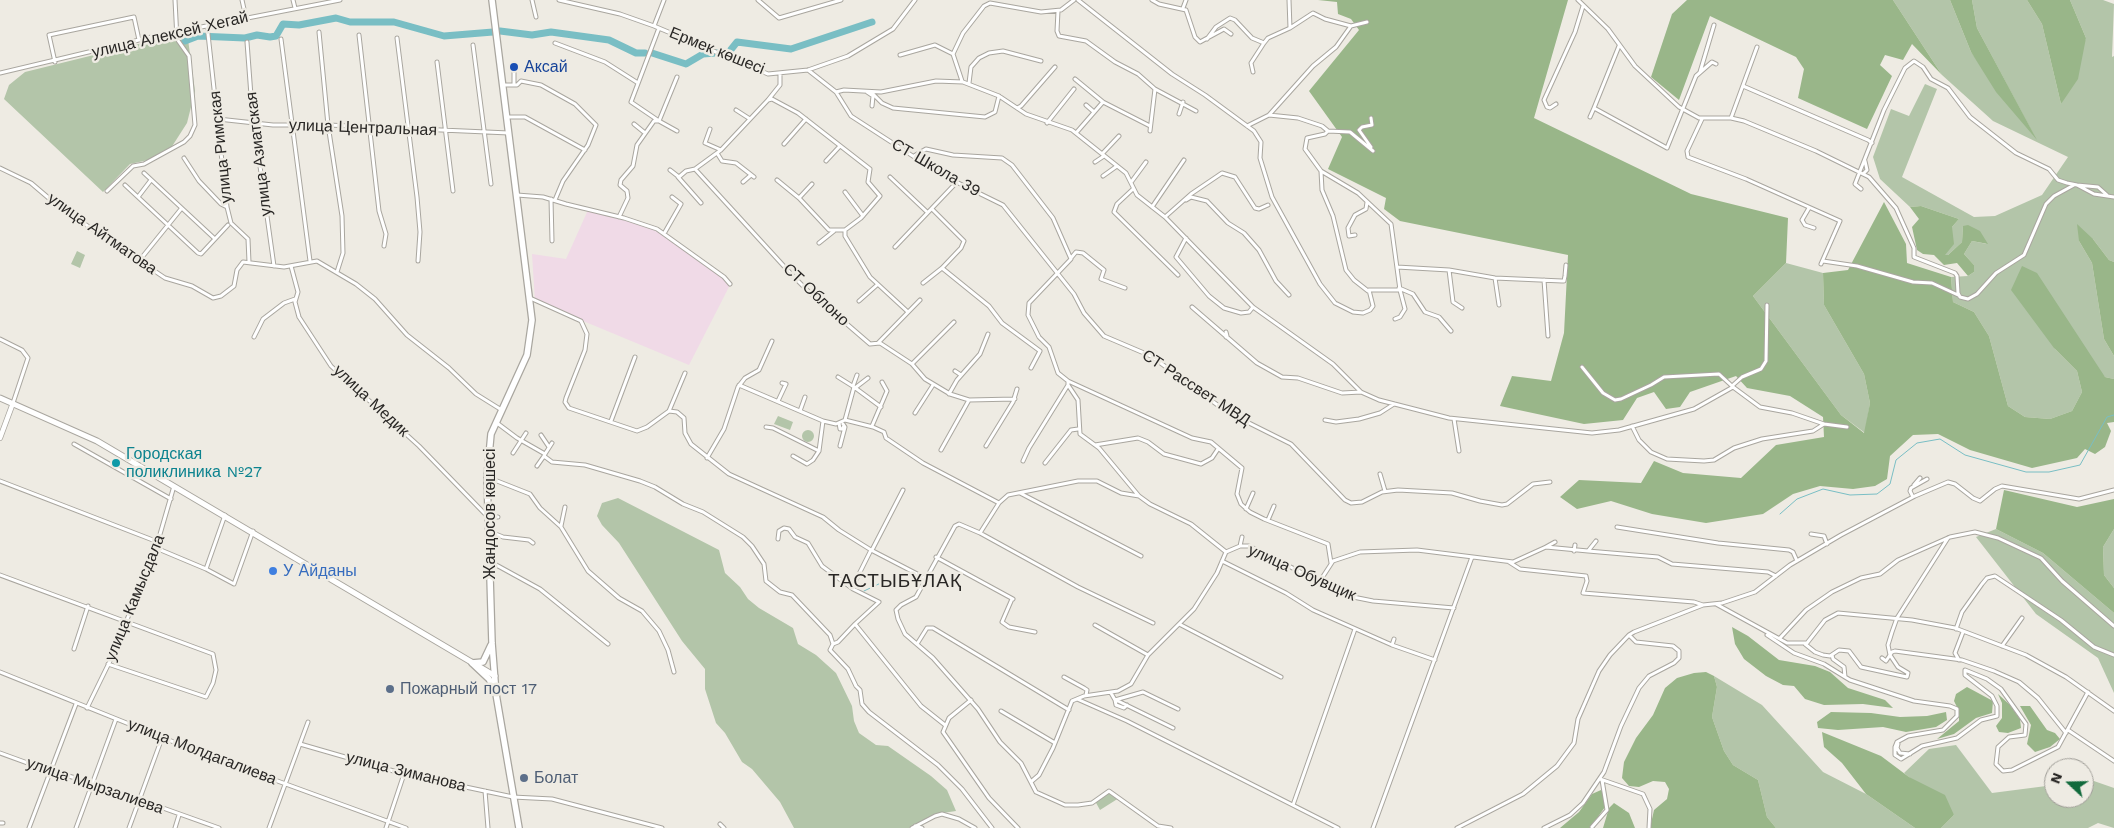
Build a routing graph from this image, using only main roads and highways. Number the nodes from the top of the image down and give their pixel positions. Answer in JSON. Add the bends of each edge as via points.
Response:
{"nodes":[{"id":1,"x":492,"y":0,"type":"edge"},
{"id":2,"x":0,"y":398,"type":"edge"},
{"id":3,"x":492,"y":644,"type":"junction"},
{"id":4,"x":472,"y":663,"type":"junction"},
{"id":5,"x":495,"y":676,"type":"junction"},
{"id":6,"x":496,"y":694,"type":"junction"},
{"id":7,"x":519,"y":828,"type":"edge"}],
"edges":[{"from":1,"to":3,"type":"main road","name":"Жандосов көшесі","via":[[532,320],[530,344],[500,409],[488,451]]},
{"from":2,"to":4,"type":"main road","via":[[97,441]]},
{"from":3,"to":4,"type":"main road","via":[[486,659],[479,664]]},
{"from":3,"to":5,"type":"main road","name":"Жандосов көшесі"},
{"from":4,"to":5,"type":"main road"},
{"from":4,"to":6,"type":"main road","via":[[489,679]]},
{"from":5,"to":6,"type":"main road","name":"Жандосов көшесі"},
{"from":6,"to":7,"type":"main road","name":"Жандосов көшесі"}]}
